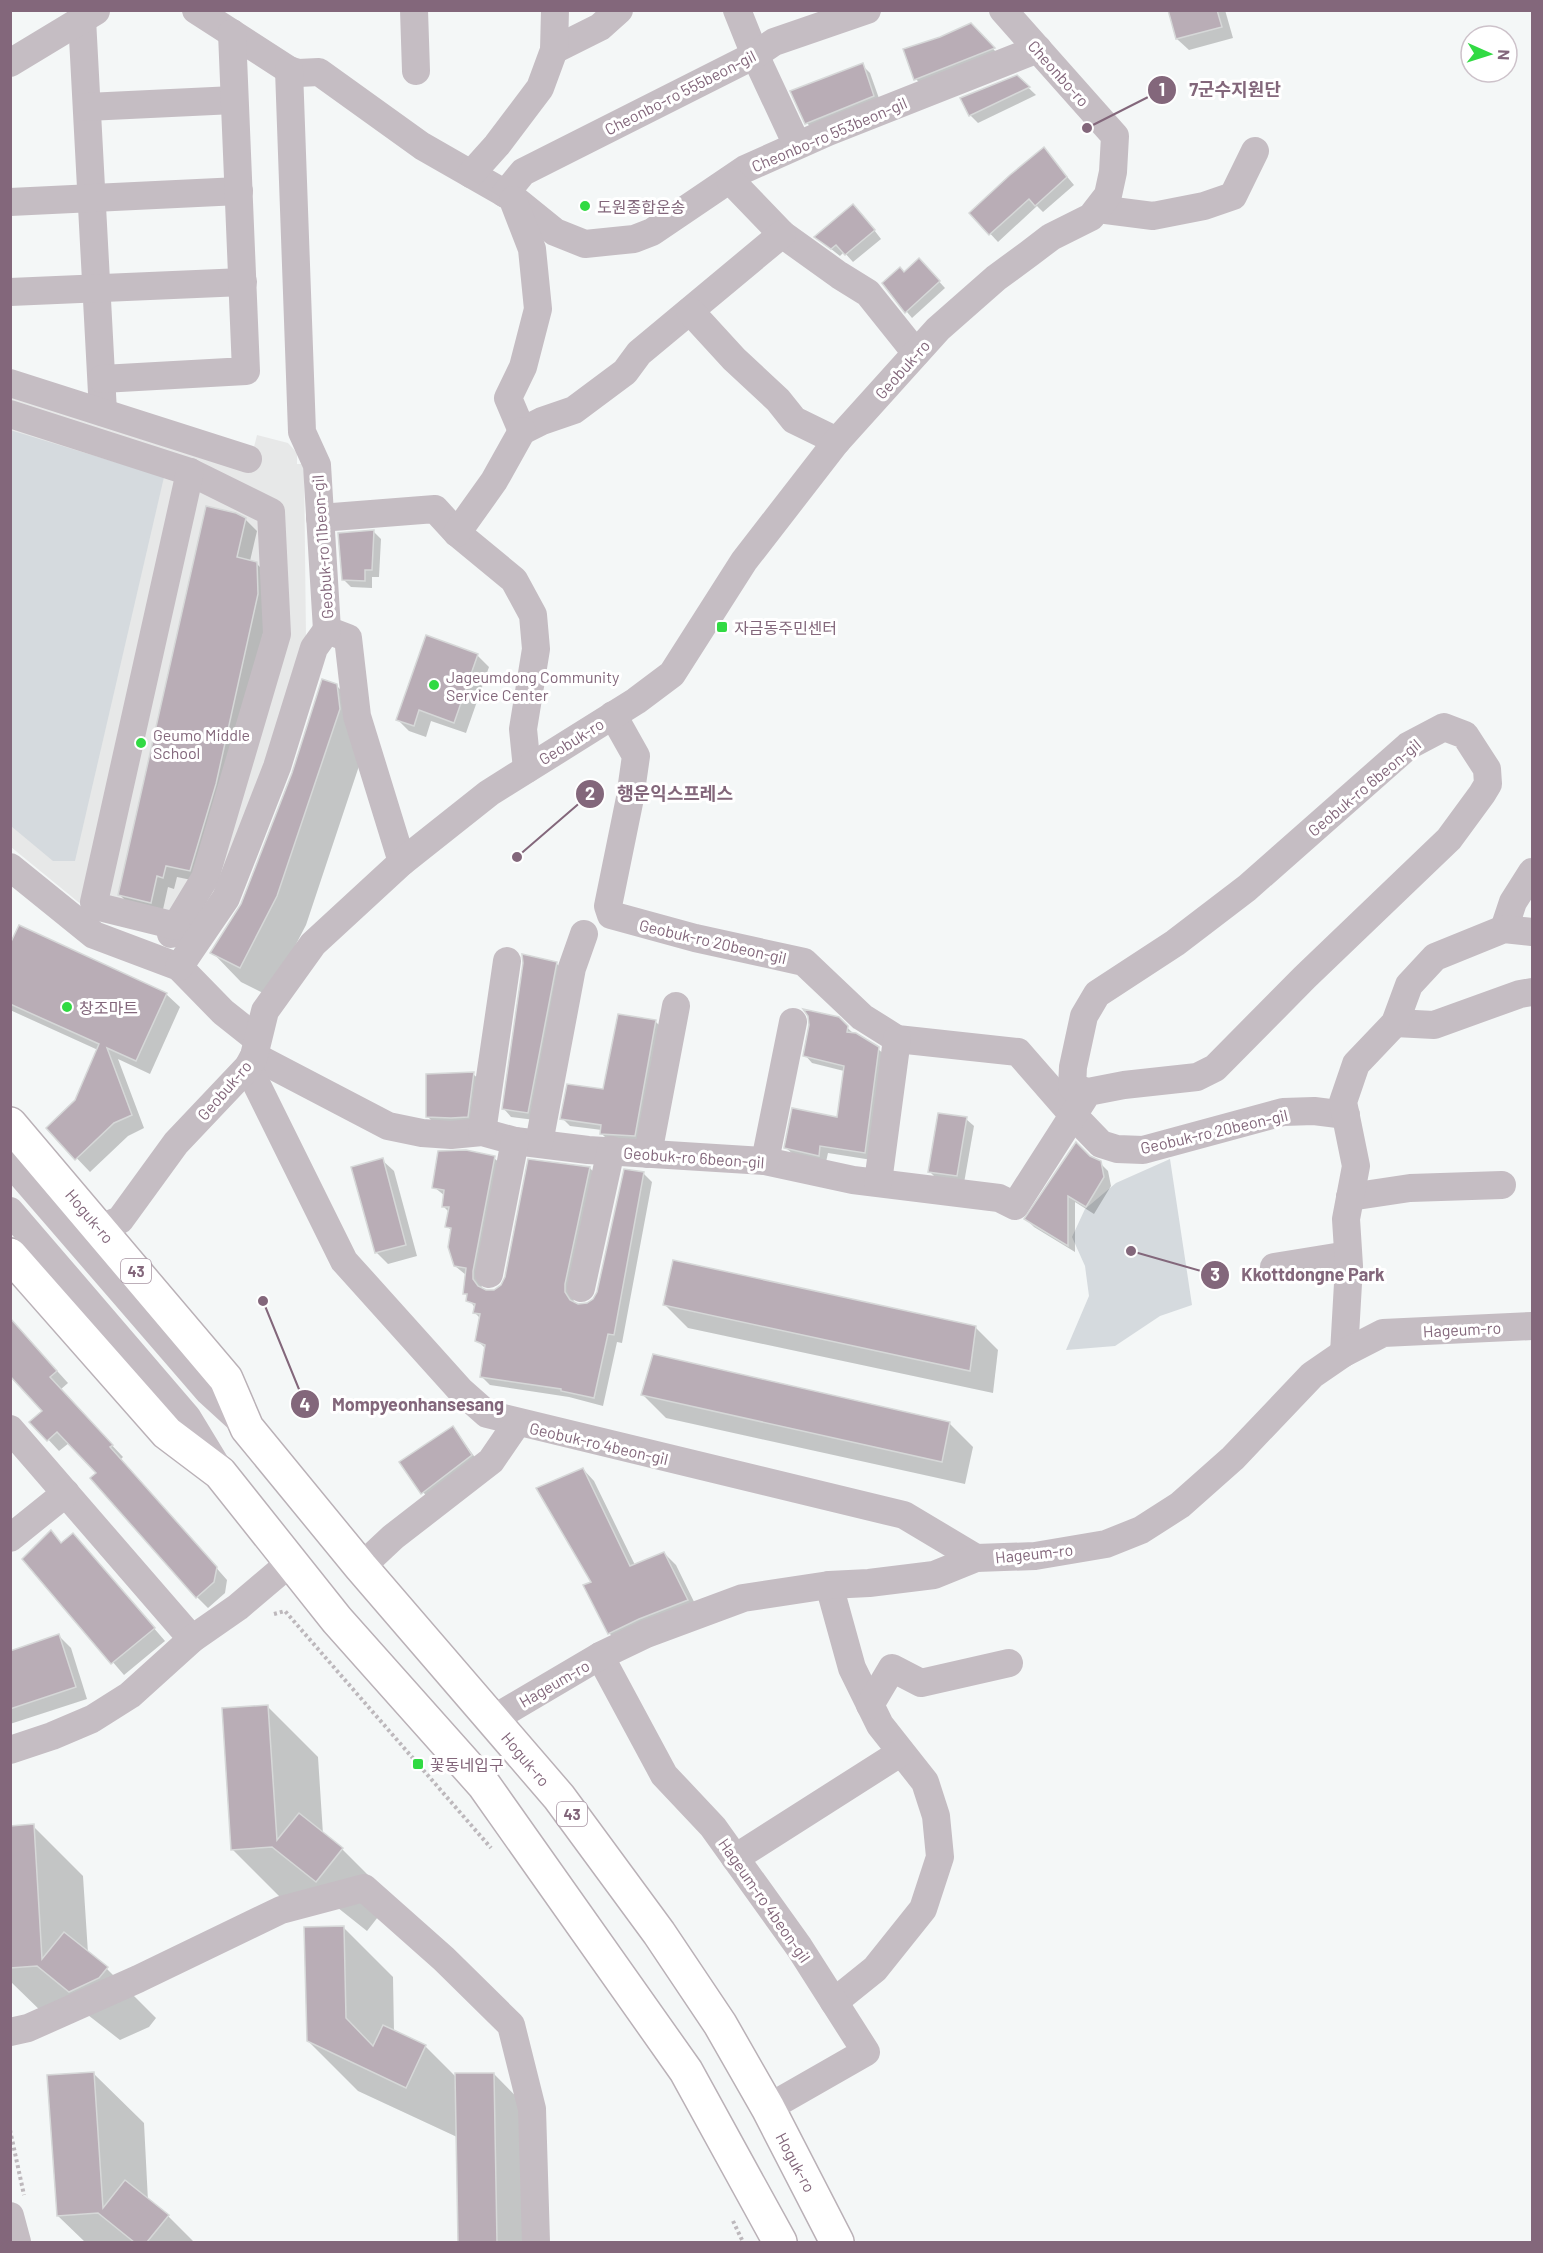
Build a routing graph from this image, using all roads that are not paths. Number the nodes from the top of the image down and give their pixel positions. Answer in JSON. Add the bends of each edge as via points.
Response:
{"nodes":[{"id":1,"x":196,"y":10,"type":"edge"},
{"id":2,"x":414,"y":10,"type":"edge"},
{"id":3,"x":555,"y":10,"type":"edge"},
{"id":4,"x":619,"y":10,"type":"edge"},
{"id":5,"x":737,"y":10,"type":"edge"},
{"id":6,"x":867,"y":10,"type":"edge"},
{"id":7,"x":1003,"y":10,"type":"edge"},
{"id":8,"x":90,"y":15,"type":"edge"},
{"id":9,"x":228,"y":24,"type":"edge"},
{"id":10,"x":1038,"y":49,"type":"junction"},
{"id":11,"x":554,"y":50,"type":"junction"},
{"id":12,"x":755,"y":55,"type":"junction"},
{"id":13,"x":10,"y":63,"type":"edge"},
{"id":14,"x":289,"y":70,"type":"junction"},
{"id":15,"x":416,"y":71,"type":"dead end"},
{"id":16,"x":234,"y":100,"type":"junction"},
{"id":17,"x":87,"y":107,"type":"junction"},
{"id":18,"x":1115,"y":136,"type":"joint"},
{"id":19,"x":797,"y":146,"type":"junction"},
{"id":20,"x":1255,"y":151,"type":"dead end"},
{"id":21,"x":471,"y":174,"type":"junction"},
{"id":22,"x":730,"y":180,"type":"junction"},
{"id":23,"x":239,"y":191,"type":"junction"},
{"id":24,"x":509,"y":196,"type":"junction"},
{"id":25,"x":92,"y":198,"type":"junction"},
{"id":26,"x":10,"y":202,"type":"edge"},
{"id":27,"x":1098,"y":209,"type":"junction"},
{"id":28,"x":782,"y":234,"type":"junction"},
{"id":29,"x":243,"y":282,"type":"junction"},
{"id":30,"x":97,"y":289,"type":"junction"},
{"id":31,"x":10,"y":292,"type":"edge"},
{"id":32,"x":690,"y":311,"type":"junction"},
{"id":33,"x":916,"y":353,"type":"junction"},
{"id":34,"x":102,"y":380,"type":"junction"},
{"id":35,"x":10,"y":383,"type":"edge"},
{"id":36,"x":104,"y":412,"type":"junction"},
{"id":37,"x":10,"y":414,"type":"edge"},
{"id":38,"x":522,"y":431,"type":"junction"},
{"id":39,"x":837,"y":441,"type":"junction"},
{"id":40,"x":248,"y":459,"type":"dead end"},
{"id":41,"x":190,"y":472,"type":"junction"},
{"id":42,"x":320,"y":518,"type":"junction"},
{"id":43,"x":457,"y":533,"type":"junction"},
{"id":44,"x":327,"y":630,"type":"junction"},
{"id":45,"x":613,"y":715,"type":"junction"},
{"id":46,"x":527,"y":769,"type":"junction"},
{"id":47,"x":402,"y":862,"type":"junction"},
{"id":48,"x":10,"y":867,"type":"edge"},
{"id":49,"x":1533,"y":872,"type":"edge"},
{"id":50,"x":1504,"y":928,"type":"junction"},
{"id":51,"x":1533,"y":932,"type":"edge"},
{"id":52,"x":584,"y":934,"type":"dead end"},
{"id":53,"x":507,"y":961,"type":"dead end"},
{"id":54,"x":178,"y":967,"type":"junction"},
{"id":55,"x":1533,"y":992,"type":"edge"},
{"id":56,"x":676,"y":1006,"type":"dead end"},
{"id":57,"x":793,"y":1022,"type":"dead end"},
{"id":58,"x":1395,"y":1023,"type":"junction"},
{"id":59,"x":897,"y":1039,"type":"junction"},
{"id":60,"x":253,"y":1054,"type":"junction"},
{"id":61,"x":1080,"y":1104,"type":"junction"},
{"id":62,"x":1346,"y":1115,"type":"junction"},
{"id":63,"x":10,"y":1124,"type":"edge"},
{"id":64,"x":482,"y":1132,"type":"junction"},
{"id":65,"x":527,"y":1142,"type":"junction"},
{"id":66,"x":611,"y":1150,"type":"junction"},
{"id":67,"x":648,"y":1154,"type":"junction"},
{"id":68,"x":765,"y":1161,"type":"junction"},
{"id":69,"x":10,"y":1162,"type":"edge"},
{"id":70,"x":878,"y":1182,"type":"junction"},
{"id":71,"x":1502,"y":1185,"type":"dead end"},
{"id":72,"x":1350,"y":1197,"type":"junction"},
{"id":73,"x":10,"y":1211,"type":"edge"},
{"id":74,"x":100,"y":1228,"type":"junction"},
{"id":75,"x":10,"y":1254,"type":"edge"},
{"id":76,"x":1348,"y":1255,"type":"junction"},
{"id":77,"x":1274,"y":1267,"type":"dead end"},
{"id":78,"x":489,"y":1274,"type":"dead end"},
{"id":79,"x":581,"y":1288,"type":"dead end"},
{"id":80,"x":1533,"y":1326,"type":"edge"},
{"id":81,"x":1344,"y":1353,"type":"junction"},
{"id":82,"x":517,"y":1423,"type":"junction"},
{"id":83,"x":247,"y":1428,"type":"junction"},
{"id":84,"x":10,"y":1429,"type":"edge"},
{"id":85,"x":220,"y":1473,"type":"junction"},
{"id":86,"x":66,"y":1493,"type":"junction"},
{"id":87,"x":10,"y":1538,"type":"edge"},
{"id":88,"x":976,"y":1558,"type":"junction"},
{"id":89,"x":291,"y":1562,"type":"junction"},
{"id":90,"x":361,"y":1567,"type":"junction"},
{"id":91,"x":829,"y":1585,"type":"junction"},
{"id":92,"x":192,"y":1640,"type":"junction"},
{"id":93,"x":600,"y":1656,"type":"junction"},
{"id":94,"x":1009,"y":1663,"type":"dead end"},
{"id":95,"x":870,"y":1705,"type":"junction"},
{"id":96,"x":493,"y":1719,"type":"junction"},
{"id":97,"x":10,"y":1750,"type":"edge"},
{"id":98,"x":900,"y":1753,"type":"junction"},
{"id":99,"x":735,"y":1858,"type":"junction"},
{"id":100,"x":834,"y":2002,"type":"junction"},
{"id":101,"x":10,"y":2032,"type":"edge"},
{"id":102,"x":768,"y":2108,"type":"junction"},
{"id":103,"x":18,"y":2206,"type":"edge"},
{"id":104,"x":744,"y":2208,"type":"junction"},
{"id":105,"x":17,"y":2242,"type":"edge"},
{"id":106,"x":536,"y":2242,"type":"edge"},
{"id":107,"x":773,"y":2242,"type":"edge"},
{"id":108,"x":780,"y":2242,"type":"edge"},
{"id":109,"x":837,"y":2242,"type":"edge"}],
"edges":[{"from":1,"to":9,"type":"street"},
{"from":2,"to":15,"type":"street"},
{"from":3,"to":11,"type":"street"},
{"from":4,"to":11,"type":"street","via":[[600,27]]},
{"from":5,"to":12,"type":"street"},
{"from":6,"to":12,"type":"street","name":"Cheonbo-ro 555beon-gil","via":[[774,42]]},
{"from":7,"to":10,"type":"street","name":"Cheonbo-ro"},
{"from":8,"to":13,"type":"street"},
{"from":8,"to":17,"type":"street"},
{"from":9,"to":14,"type":"street"},
{"from":9,"to":16,"type":"street"},
{"from":10,"to":18,"type":"street","name":"Cheonbo-ro"},
{"from":10,"to":19,"type":"street","name":"Cheonbo-ro 553beon-gil"},
{"from":11,"to":21,"type":"street","via":[[540,88]]},
{"from":12,"to":19,"type":"street"},
{"from":12,"to":24,"type":"street","name":"Cheonbo-ro 555beon-gil","via":[[524,172]]},
{"from":14,"to":21,"type":"street","name":"Cheonbo-ro 553beon-gil","via":[[298,74],[319,72],[422,146]]},
{"from":14,"to":42,"type":"street","name":"Geobuk-ro 11beon-gil","via":[[302,432],[317,465]]},
{"from":16,"to":17,"type":"street"},
{"from":16,"to":23,"type":"street"},
{"from":17,"to":25,"type":"street"},
{"from":18,"to":27,"type":"street","name":"Geobuk-ro","via":[[1108,195]]},
{"from":19,"to":22,"type":"street","name":"Cheonbo-ro 553beon-gil","via":[[745,169]]},
{"from":20,"to":27,"type":"street","via":[[1233,196],[1153,216]]},
{"from":21,"to":24,"type":"street","name":"Cheonbo-ro 553beon-gil"},
{"from":22,"to":24,"type":"street","name":"Cheonbo-ro 553beon-gil","via":[[652,232],[611,243],[585,244],[555,232]]},
{"from":22,"to":28,"type":"street"},
{"from":23,"to":25,"type":"street"},
{"from":23,"to":29,"type":"street"},
{"from":24,"to":38,"type":"street","via":[[532,249],[538,309],[523,367],[508,398]]},
{"from":25,"to":26,"type":"street"},
{"from":25,"to":30,"type":"street"},
{"from":27,"to":33,"type":"street","name":"Geobuk-ro","via":[[1092,217],[1052,237],[996,278]]},
{"from":28,"to":32,"type":"street"},
{"from":28,"to":33,"type":"street","via":[[868,293]]},
{"from":29,"to":30,"type":"street"},
{"from":29,"to":34,"type":"street","via":[[246,371]]},
{"from":30,"to":31,"type":"street"},
{"from":30,"to":34,"type":"street"},
{"from":32,"to":38,"type":"street","via":[[639,353],[625,372],[574,410]]},
{"from":32,"to":39,"type":"street","via":[[794,420]]},
{"from":33,"to":39,"type":"street","name":"Geobuk-ro"},
{"from":34,"to":36,"type":"street"},
{"from":35,"to":36,"type":"street"},
{"from":36,"to":40,"type":"street"},
{"from":37,"to":41,"type":"street"},
{"from":38,"to":43,"type":"street","via":[[494,481]]},
{"from":39,"to":45,"type":"street","name":"Geobuk-ro","via":[[744,561],[672,674]]},
{"from":41,"to":41,"type":"street","via":[[271,512],[277,634],[205,878],[173,930],[99,907],[94,902]]},
{"from":42,"to":43,"type":"street","via":[[435,509]]},
{"from":42,"to":44,"type":"street","name":"Geobuk-ro 11beon-gil"},
{"from":43,"to":46,"type":"street","via":[[514,580],[533,615],[536,649],[523,729]]},
{"from":44,"to":47,"type":"street","name":"Geobuk-ro 11beon-gil","via":[[348,638],[357,716]]},
{"from":44,"to":54,"type":"street","via":[[314,648],[277,767],[226,898]]},
{"from":45,"to":46,"type":"street","name":"Geobuk-ro"},
{"from":45,"to":59,"type":"street","name":"Geobuk-ro 20beon-gil","via":[[636,756],[608,906],[611,915],[804,962],[862,1017]]},
{"from":46,"to":47,"type":"street","name":"Geobuk-ro","via":[[489,793]]},
{"from":47,"to":60,"type":"street","name":"Geobuk-ro","via":[[312,944],[265,1011]]},
{"from":48,"to":54,"type":"street","via":[[93,935]]},
{"from":49,"to":50,"type":"street","via":[[1513,902]]},
{"from":50,"to":51,"type":"street"},
{"from":50,"to":58,"type":"street","via":[[1435,957],[1409,985]]},
{"from":52,"to":65,"type":"street"},
{"from":53,"to":64,"type":"street"},
{"from":54,"to":60,"type":"street","via":[[224,1012]]},
{"from":55,"to":58,"type":"street","via":[[1434,1025]]},
{"from":56,"to":67,"type":"street"},
{"from":57,"to":68,"type":"street"},
{"from":58,"to":62,"type":"street","via":[[1356,1064],[1343,1102]]},
{"from":59,"to":61,"type":"street","name":"Geobuk-ro 20beon-gil","via":[[1018,1052]]},
{"from":59,"to":70,"type":"street"},
{"from":60,"to":64,"type":"street","name":"Geobuk-ro 6beon-gil","via":[[388,1126],[451,1135]]},
{"from":60,"to":74,"type":"street","name":"Geobuk-ro","via":[[176,1143],[120,1220]]},
{"from":60,"to":82,"type":"street","name":"Geobuk-ro 4beon-gil","via":[[344,1261],[461,1391],[487,1414]]},
{"from":61,"to":61,"type":"street","name":"Geobuk-ro 6beon-gil","via":[[1072,1087],[1073,1067],[1084,1016],[1097,994],[1175,943],[1247,888],[1408,746],[1444,727],[1465,735],[1487,769],[1488,784],[1449,839],[1215,1068],[1197,1077],[1124,1085]]},
{"from":61,"to":62,"type":"street","name":"Geobuk-ro 20beon-gil","via":[[1101,1144],[1117,1149],[1143,1150],[1283,1112]]},
{"from":61,"to":70,"type":"street","name":"Geobuk-ro 6beon-gil","via":[[1015,1206],[999,1198]]},
{"from":62,"to":72,"type":"street","via":[[1356,1166]]},
{"from":63,"to":74,"type":"main road","name":"Hoguk-ro","number":"43"},
{"from":64,"to":65,"type":"street","name":"Geobuk-ro 6beon-gil"},
{"from":65,"to":66,"type":"street","name":"Geobuk-ro 6beon-gil"},
{"from":65,"to":78,"type":"street"},
{"from":66,"to":67,"type":"street","name":"Geobuk-ro 6beon-gil"},
{"from":66,"to":79,"type":"street"},
{"from":67,"to":68,"type":"street","name":"Geobuk-ro 6beon-gil"},
{"from":68,"to":70,"type":"street","name":"Geobuk-ro 6beon-gil"},
{"from":69,"to":83,"type":"street","name":"Hoguk-ro","via":[[209,1392]]},
{"from":71,"to":72,"type":"street","via":[[1410,1188]]},
{"from":72,"to":76,"type":"street","via":[[1346,1219]]},
{"from":73,"to":85,"type":"street","via":[[187,1416]]},
{"from":74,"to":83,"type":"main road","name":"Hoguk-ro","number":"43","via":[[226,1379]]},
{"from":75,"to":85,"type":"main road","via":[[167,1433]]},
{"from":76,"to":77,"type":"street"},
{"from":76,"to":81,"type":"street"},
{"from":80,"to":81,"type":"street","name":"Hageum-ro","via":[[1383,1333]]},
{"from":81,"to":88,"type":"street","name":"Hageum-ro","via":[[1312,1375],[1233,1458],[1180,1505],[1141,1530],[1106,1544],[1035,1557]]},
{"from":82,"to":88,"type":"street","name":"Geobuk-ro 4beon-gil","via":[[904,1515]]},
{"from":82,"to":90,"type":"street","via":[[491,1461],[393,1537]]},
{"from":83,"to":90,"type":"main road","name":"Hoguk-ro","number":"43"},
{"from":84,"to":86,"type":"street"},
{"from":85,"to":89,"type":"main road"},
{"from":86,"to":87,"type":"street"},
{"from":86,"to":92,"type":"street"},
{"from":88,"to":91,"type":"street","name":"Hageum-ro","via":[[934,1575]]},
{"from":89,"to":92,"type":"street"},
{"from":89,"to":104,"type":"main road","via":[[337,1620],[484,1785],[686,2071]]},
{"from":90,"to":96,"type":"main road","name":"Hoguk-ro","number":"43"},
{"from":91,"to":93,"type":"street","name":"Hageum-ro","via":[[743,1598],[646,1634]]},
{"from":91,"to":95,"type":"street","via":[[852,1668]]},
{"from":92,"to":97,"type":"street","via":[[130,1695],[92,1719]]},
{"from":93,"to":96,"type":"street","name":"Hageum-ro"},
{"from":93,"to":99,"type":"street","name":"Hageum-ro 4beon-gil","via":[[664,1775],[713,1827]]},
{"from":94,"to":95,"type":"street","via":[[921,1683],[892,1668]]},
{"from":95,"to":98,"type":"street"},
{"from":96,"to":102,"type":"main road","name":"Hoguk-ro","number":"43","via":[[559,1797],[653,1924],[720,2024]]},
{"from":98,"to":99,"type":"street"},
{"from":98,"to":100,"type":"street","via":[[925,1782],[936,1816],[940,1857],[923,1909],[875,1969]]},
{"from":99,"to":100,"type":"street","name":"Hageum-ro 4beon-gil"},
{"from":100,"to":102,"type":"street","name":"Hageum-ro 4beon-gil","via":[[866,2052]]},
{"from":101,"to":106,"type":"street","via":[[28,2028],[138,1979],[280,1910],[364,1888],[511,2025],[532,2109]]},
{"from":102,"to":109,"type":"main road","name":"Hoguk-ro","number":"43"},
{"from":103,"to":105,"type":"street"},
{"from":104,"to":107,"type":"main road"},
{"from":104,"to":108,"type":"main road"}]}
